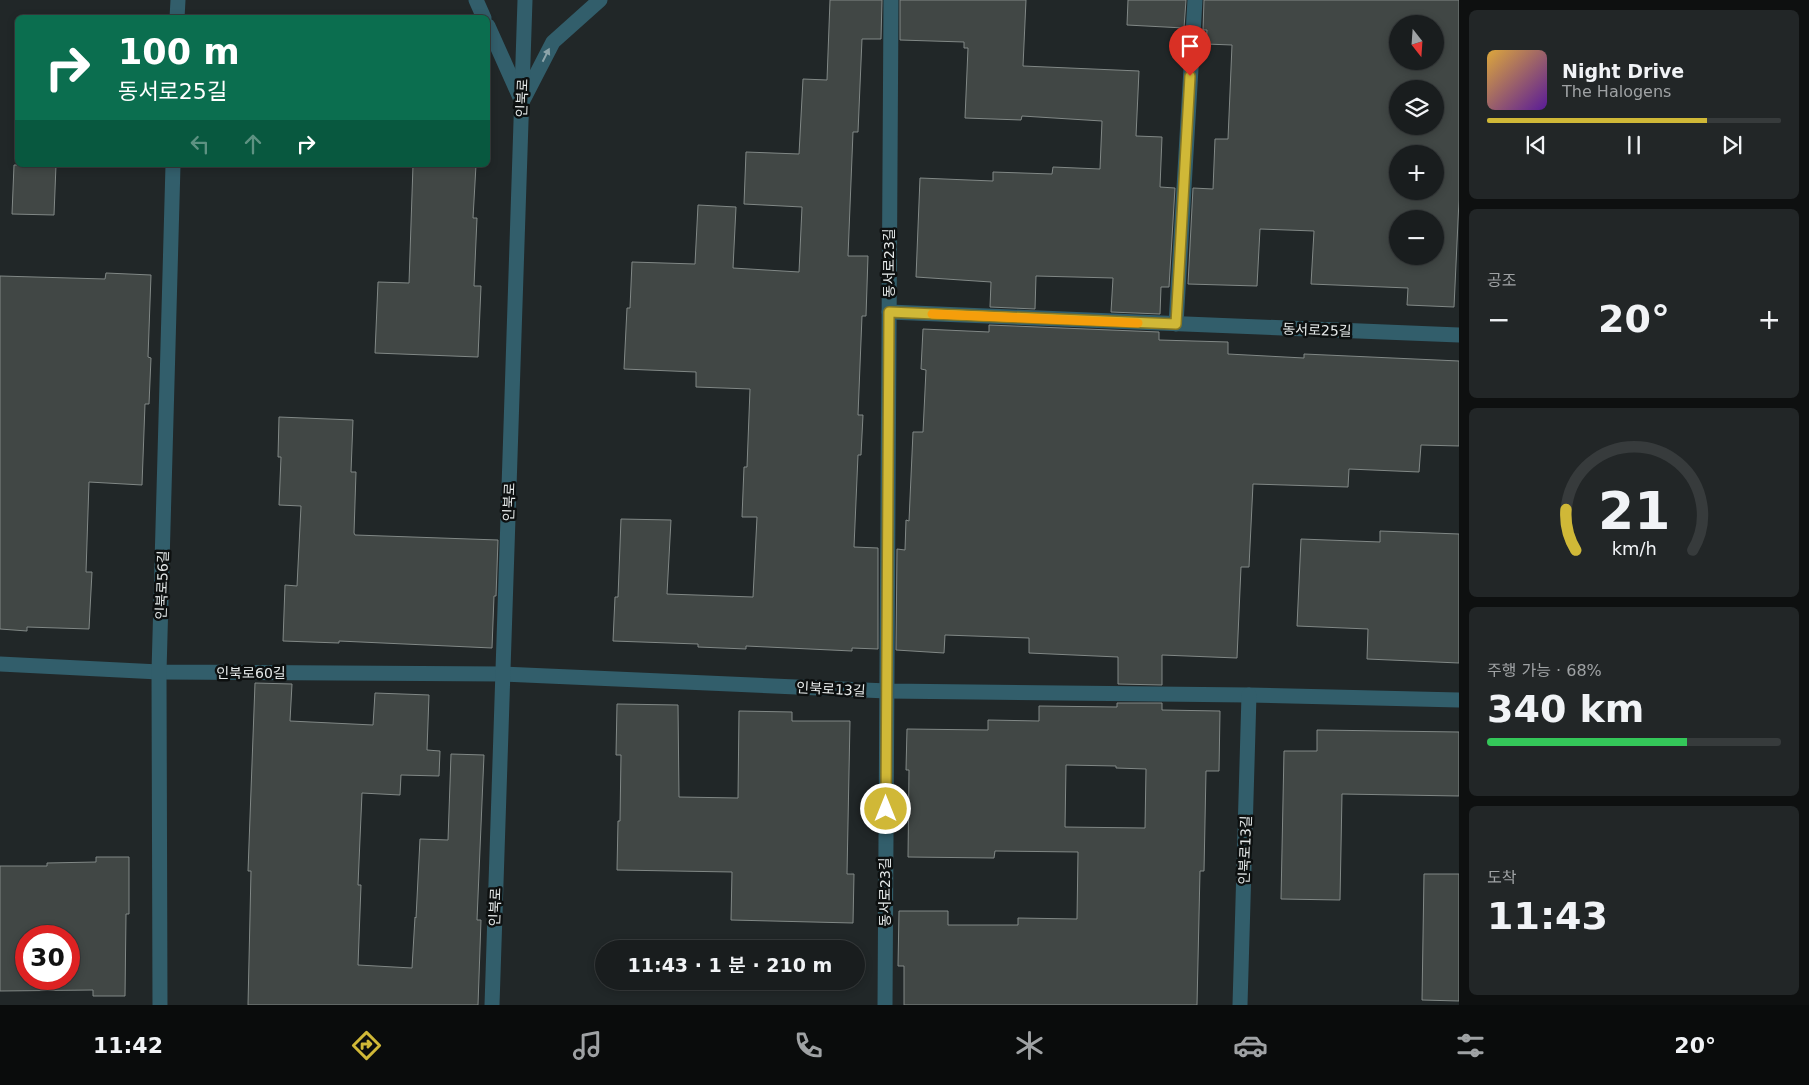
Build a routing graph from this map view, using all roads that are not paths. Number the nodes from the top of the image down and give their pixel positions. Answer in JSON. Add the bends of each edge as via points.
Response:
{"nodes":[{"id":1,"x":178,"y":0,"type":"edge"},
{"id":2,"x":476,"y":0,"type":"edge"},
{"id":3,"x":525,"y":0,"type":"edge"},
{"id":4,"x":600,"y":0,"type":"edge"},
{"id":5,"x":891,"y":0,"type":"edge"},
{"id":6,"x":1195,"y":0,"type":"edge"},
{"id":7,"x":177,"y":15,"type":"edge"},
{"id":8,"x":483,"y":15,"type":"edge"},
{"id":9,"x":490,"y":30,"type":"edge"},
{"id":10,"x":522,"y":102,"type":"junction"},
{"id":11,"x":173,"y":167,"type":"edge"},
{"id":12,"x":889,"y":312,"type":"junction"},
{"id":13,"x":1176,"y":324,"type":"junction"},
{"id":14,"x":1459,"y":335,"type":"edge"},
{"id":15,"x":0,"y":664,"type":"edge"},
{"id":16,"x":160,"y":672,"type":"junction"},
{"id":17,"x":503,"y":674,"type":"junction"},
{"id":18,"x":887,"y":691,"type":"junction"},
{"id":19,"x":1249,"y":695,"type":"junction"},
{"id":20,"x":1459,"y":700,"type":"edge"},
{"id":21,"x":160,"y":1005,"type":"edge"},
{"id":22,"x":492,"y":1005,"type":"edge"},
{"id":23,"x":885,"y":1005,"type":"edge"},
{"id":24,"x":1240,"y":1005,"type":"edge"}],
"edges":[{"from":1,"to":7,"type":"street"},
{"from":2,"to":8,"type":"street"},
{"from":3,"to":10,"type":"street","name":"인북로"},
{"from":10,"to":4,"type":"street","one_way":true,"via":[[553,42]]},
{"from":5,"to":12,"type":"street","name":"동서로23길"},
{"from":6,"to":13,"type":"street"},
{"from":9,"to":10,"type":"street"},
{"from":10,"to":17,"type":"street","name":"인북로"},
{"from":11,"to":16,"type":"street","name":"인북로56길"},
{"from":12,"to":13,"type":"street","name":"동서로25길"},
{"from":12,"to":18,"type":"street","name":"동서로23길"},
{"from":13,"to":14,"type":"street","name":"동서로25길"},
{"from":15,"to":16,"type":"street","name":"인북로60길"},
{"from":16,"to":17,"type":"street","name":"인북로60길"},
{"from":16,"to":21,"type":"street","name":"인북로56길"},
{"from":17,"to":18,"type":"street","name":"인북로13길"},
{"from":17,"to":22,"type":"street","name":"인북로"},
{"from":18,"to":19,"type":"street","name":"인북로13길"},
{"from":18,"to":23,"type":"street","name":"동서로23길"},
{"from":19,"to":20,"type":"street","name":"인북로13길"},
{"from":19,"to":24,"type":"street","name":"인북로13길"}]}
